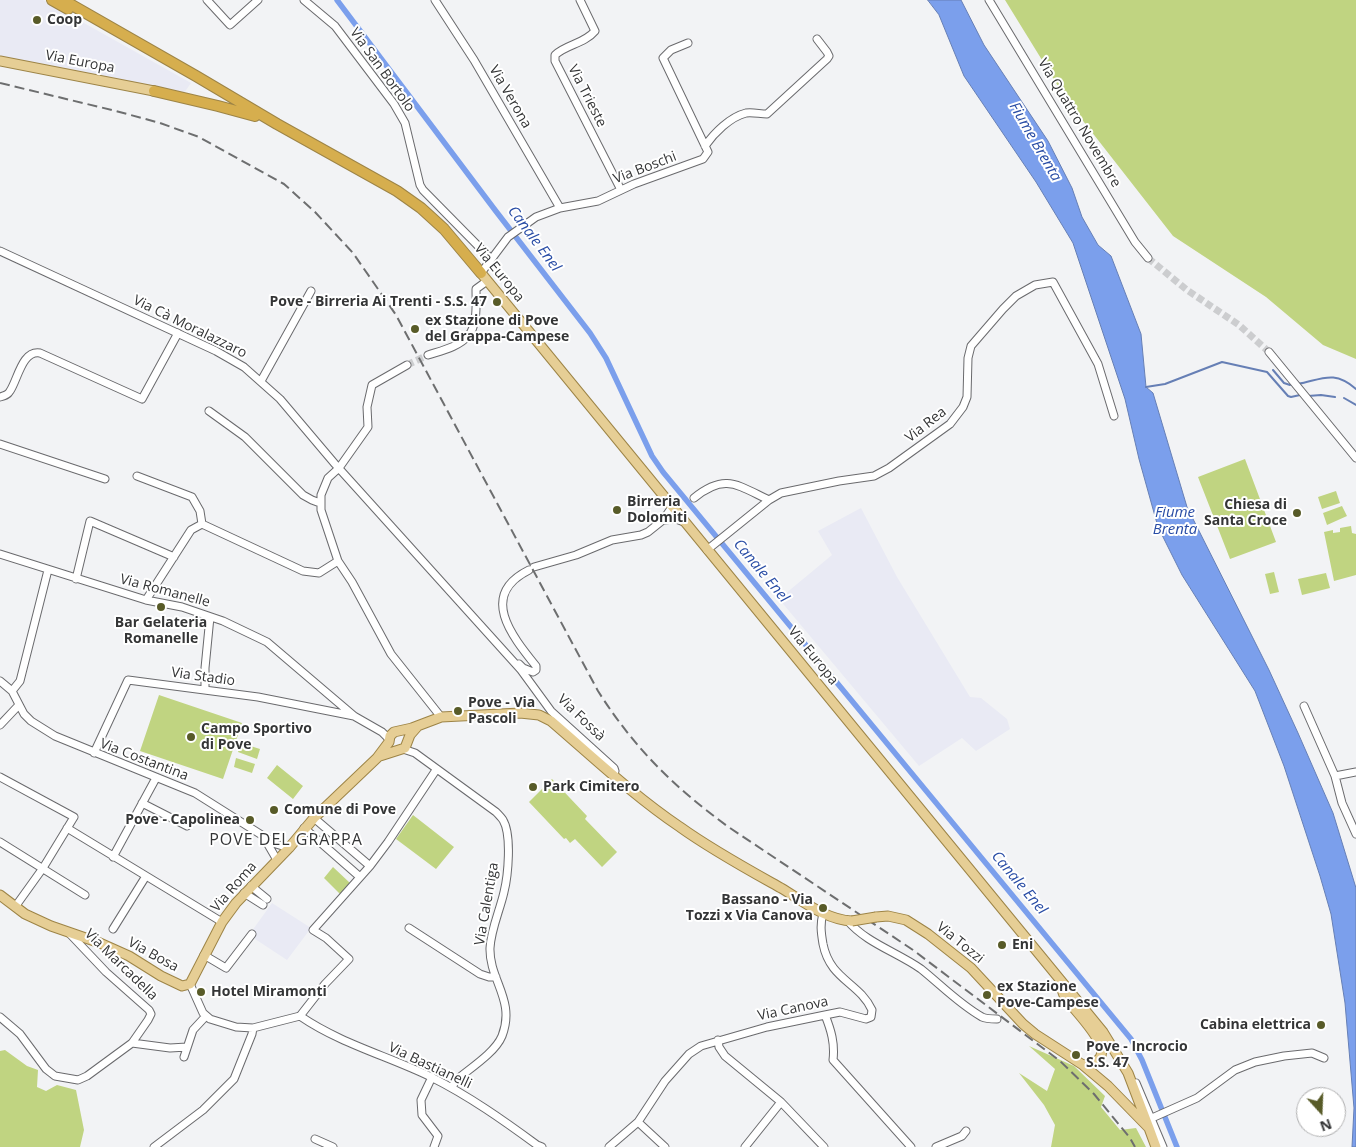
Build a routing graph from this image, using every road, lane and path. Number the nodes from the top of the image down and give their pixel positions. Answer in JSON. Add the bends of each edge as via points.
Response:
{"nodes":[{"id":1,"x":52,"y":0,"type":"edge"},
{"id":2,"x":63,"y":0,"type":"edge"},
{"id":3,"x":75,"y":0,"type":"edge"},
{"id":4,"x":208,"y":0,"type":"edge"},
{"id":5,"x":258,"y":0,"type":"edge"},
{"id":6,"x":304,"y":0,"type":"edge"},
{"id":7,"x":435,"y":0,"type":"edge"},
{"id":8,"x":580,"y":0,"type":"edge"},
{"id":9,"x":989,"y":0,"type":"edge"},
{"id":10,"x":100,"y":22,"type":"junction"},
{"id":11,"x":817,"y":40,"type":"dead end"},
{"id":12,"x":688,"y":43,"type":"dead end"},
{"id":13,"x":0,"y":60,"type":"edge"},
{"id":14,"x":154,"y":91,"type":"joint"},
{"id":15,"x":229,"y":97,"type":"junction"},
{"id":16,"x":277,"y":124,"type":"junction"},
{"id":17,"x":705,"y":146,"type":"junction"},
{"id":18,"x":621,"y":190,"type":"junction"},
{"id":19,"x":560,"y":208,"type":"junction"},
{"id":20,"x":0,"y":251,"type":"edge"},
{"id":21,"x":1148,"y":258,"type":"tunnel mouth"},
{"id":22,"x":491,"y":259,"type":"junction"},
{"id":23,"x":484,"y":277,"type":"junction"},
{"id":24,"x":311,"y":290,"type":"dead end"},
{"id":25,"x":178,"y":333,"type":"junction"},
{"id":26,"x":1270,"y":352,"type":"tunnel mouth"},
{"id":27,"x":428,"y":355,"type":"tunnel mouth"},
{"id":28,"x":407,"y":365,"type":"tunnel mouth"},
{"id":29,"x":261,"y":381,"type":"junction"},
{"id":30,"x":0,"y":397,"type":"edge"},
{"id":31,"x":209,"y":412,"type":"dead end"},
{"id":32,"x":1114,"y":416,"type":"dead end"},
{"id":33,"x":0,"y":444,"type":"edge"},
{"id":34,"x":1356,"y":458,"type":"edge"},
{"id":35,"x":339,"y":468,"type":"junction"},
{"id":36,"x":137,"y":476,"type":"dead end"},
{"id":37,"x":105,"y":479,"type":"dead end"},
{"id":38,"x":694,"y":498,"type":"dead end"},
{"id":39,"x":769,"y":500,"type":"junction"},
{"id":40,"x":320,"y":503,"type":"junction"},
{"id":41,"x":672,"y":507,"type":"junction"},
{"id":42,"x":663,"y":520,"type":"junction"},
{"id":43,"x":684,"y":522,"type":"junction"},
{"id":44,"x":202,"y":524,"type":"junction"},
{"id":45,"x":709,"y":548,"type":"junction"},
{"id":46,"x":0,"y":554,"type":"edge"},
{"id":47,"x":174,"y":558,"type":"junction"},
{"id":48,"x":338,"y":561,"type":"junction"},
{"id":49,"x":48,"y":570,"type":"junction"},
{"id":50,"x":76,"y":579,"type":"junction"},
{"id":51,"x":146,"y":600,"type":"junction"},
{"id":52,"x":210,"y":616,"type":"junction"},
{"id":53,"x":495,"y":642,"type":"junction"},
{"id":54,"x":0,"y":681,"type":"edge"},
{"id":55,"x":205,"y":689,"type":"junction"},
{"id":56,"x":12,"y":690,"type":"junction"},
{"id":57,"x":18,"y":706,"type":"junction"},
{"id":58,"x":1304,"y":706,"type":"dead end"},
{"id":59,"x":354,"y":716,"type":"junction"},
{"id":60,"x":437,"y":718,"type":"junction"},
{"id":61,"x":0,"y":725,"type":"edge"},
{"id":62,"x":419,"y":726,"type":"junction"},
{"id":63,"x":391,"y":735,"type":"junction"},
{"id":64,"x":404,"y":745,"type":"junction"},
{"id":65,"x":94,"y":754,"type":"junction"},
{"id":66,"x":377,"y":758,"type":"junction"},
{"id":67,"x":436,"y":770,"type":"junction"},
{"id":68,"x":1356,"y":772,"type":"edge"},
{"id":69,"x":613,"y":774,"type":"junction"},
{"id":70,"x":1335,"y":776,"type":"junction"},
{"id":71,"x":0,"y":777,"type":"edge"},
{"id":72,"x":156,"y":778,"type":"junction"},
{"id":73,"x":142,"y":803,"type":"junction"},
{"id":74,"x":314,"y":818,"type":"junction"},
{"id":75,"x":187,"y":826,"type":"dead end"},
{"id":76,"x":67,"y":828,"type":"junction"},
{"id":77,"x":304,"y":828,"type":"junction"},
{"id":78,"x":1356,"y":834,"type":"edge"},
{"id":79,"x":263,"y":836,"type":"junction"},
{"id":80,"x":0,"y":842,"type":"edge"},
{"id":81,"x":347,"y":846,"type":"junction"},
{"id":82,"x":289,"y":848,"type":"junction"},
{"id":83,"x":113,"y":856,"type":"junction"},
{"id":84,"x":338,"y":858,"type":"junction"},
{"id":85,"x":277,"y":860,"type":"junction"},
{"id":86,"x":370,"y":866,"type":"junction"},
{"id":87,"x":43,"y":868,"type":"junction"},
{"id":88,"x":146,"y":876,"type":"junction"},
{"id":89,"x":360,"y":878,"type":"junction"},
{"id":90,"x":251,"y":886,"type":"junction"},
{"id":91,"x":244,"y":893,"type":"junction"},
{"id":92,"x":0,"y":895,"type":"edge"},
{"id":93,"x":84,"y":895,"type":"dead end"},
{"id":94,"x":14,"y":907,"type":"junction"},
{"id":95,"x":823,"y":913,"type":"junction"},
{"id":96,"x":850,"y":921,"type":"junction"},
{"id":97,"x":222,"y":922,"type":"junction"},
{"id":98,"x":408,"y":928,"type":"dead end"},
{"id":99,"x":113,"y":929,"type":"dead end"},
{"id":100,"x":70,"y":934,"type":"junction"},
{"id":101,"x":252,"y":934,"type":"dead end"},
{"id":102,"x":204,"y":955,"type":"junction"},
{"id":103,"x":496,"y":977,"type":"junction"},
{"id":104,"x":1059,"y":978,"type":"junction"},
{"id":105,"x":190,"y":984,"type":"junction"},
{"id":106,"x":825,"y":1014,"type":"junction"},
{"id":107,"x":206,"y":1016,"type":"junction"},
{"id":108,"x":300,"y":1016,"type":"junction"},
{"id":109,"x":0,"y":1017,"type":"edge"},
{"id":110,"x":997,"y":1019,"type":"dead end"},
{"id":111,"x":253,"y":1028,"type":"junction"},
{"id":112,"x":718,"y":1040,"type":"junction"},
{"id":113,"x":132,"y":1043,"type":"junction"},
{"id":114,"x":187,"y":1048,"type":"junction"},
{"id":115,"x":1117,"y":1054,"type":"junction"},
{"id":116,"x":184,"y":1057,"type":"dead end"},
{"id":117,"x":1324,"y":1058,"type":"dead end"},
{"id":118,"x":1083,"y":1065,"type":"junction"},
{"id":119,"x":432,"y":1077,"type":"junction"},
{"id":120,"x":1108,"y":1086,"type":"junction"},
{"id":121,"x":452,"y":1088,"type":"junction"},
{"id":122,"x":1138,"y":1098,"type":"junction"},
{"id":123,"x":781,"y":1102,"type":"junction"},
{"id":124,"x":1153,"y":1117,"type":"junction"},
{"id":125,"x":638,"y":1122,"type":"junction"},
{"id":126,"x":1149,"y":1128,"type":"junction"},
{"id":127,"x":966,"y":1131,"type":"dead end"},
{"id":128,"x":315,"y":1139,"type":"dead end"},
{"id":129,"x":154,"y":1147,"type":"edge"},
{"id":130,"x":333,"y":1147,"type":"edge"},
{"id":131,"x":434,"y":1147,"type":"edge"},
{"id":132,"x":542,"y":1147,"type":"edge"},
{"id":133,"x":609,"y":1147,"type":"edge"},
{"id":134,"x":665,"y":1147,"type":"edge"},
{"id":135,"x":745,"y":1147,"type":"edge"},
{"id":136,"x":824,"y":1147,"type":"edge"},
{"id":137,"x":911,"y":1147,"type":"edge"},
{"id":138,"x":936,"y":1147,"type":"edge"},
{"id":139,"x":1156,"y":1147,"type":"edge"},
{"id":140,"x":1163,"y":1147,"type":"edge"}],
"edges":[{"from":1,"to":15,"type":"highway","via":[[198,84]]},
{"from":2,"to":10,"type":"highway"},
{"from":3,"to":10,"type":"highway"},
{"from":4,"to":5,"type":"street","via":[[230,25]]},
{"from":6,"to":22,"type":"street","name":"Via San Bortolo","via":[[335,26],[394,104],[405,123],[423,190]]},
{"from":7,"to":19,"type":"street","name":"Via Verona","via":[[474,60]]},
{"from":8,"to":18,"type":"street","name":"Via Trieste","via":[[595,31],[589,38],[561,49],[555,55],[555,61]]},
{"from":9,"to":21,"type":"street","name":"Via Quattro Novembre","via":[[1135,242]]},
{"from":10,"to":15,"type":"highway"},
{"from":11,"to":17,"type":"street","via":[[828,56],[800,85],[767,114],[750,113],[735,118],[712,136]]},
{"from":12,"to":17,"type":"street","via":[[671,50],[663,58]]},
{"from":13,"to":14,"type":"main road","name":"Via Europa"},
{"from":14,"to":16,"type":"highway","via":[[232,109]]},
{"from":15,"to":16,"type":"highway"},
{"from":16,"to":23,"type":"highway","name":"Via Europa","via":[[373,176],[413,202],[444,229]]},
{"from":17,"to":18,"type":"street","name":"Via Boschi","via":[[708,152],[703,159]]},
{"from":18,"to":19,"type":"street","name":"Via Boschi","via":[[598,200]]},
{"from":19,"to":22,"type":"street","name":"Via Boschi","via":[[536,217],[517,230]]},
{"from":20,"to":25,"type":"street","name":"Via Cà Moralazzaro"},
{"from":22,"to":23,"type":"street","name":"Via Boschi"},
{"from":23,"to":27,"type":"street","name":"Via Boschi","via":[[476,289],[474,321],[468,336],[456,345]]},
{"from":23,"to":41,"type":"main road","name":"Via Europa"},
{"from":24,"to":29,"type":"street"},
{"from":25,"to":29,"type":"street","name":"Via Cà Moralazzaro","via":[[244,366]]},
{"from":25,"to":30,"type":"street","via":[[142,399],[40,352],[31,353],[10,391]]},
{"from":26,"to":34,"type":"street"},
{"from":28,"to":35,"type":"street","via":[[372,385],[367,406],[368,427]]},
{"from":29,"to":35,"type":"street","name":"Via Cà Moralazzaro"},
{"from":31,"to":40,"type":"street","via":[[245,438],[303,495]]},
{"from":32,"to":39,"type":"street","name":"Via Rea","via":[[1098,364],[1053,282],[1034,285],[1016,296],[972,346],[968,358],[967,397],[950,424],[874,476],[791,490]]},
{"from":33,"to":37,"type":"street"},
{"from":35,"to":40,"type":"street","via":[[328,478]]},
{"from":35,"to":53,"type":"street","name":"Via Fossà"},
{"from":36,"to":44,"type":"street","via":[[192,497],[200,511]]},
{"from":38,"to":39,"type":"street","via":[[708,487],[726,483]]},
{"from":39,"to":45,"type":"street","name":"Via Rea"},
{"from":40,"to":48,"type":"street"},
{"from":41,"to":42,"type":"street"},
{"from":41,"to":43,"type":"main road","name":"Via Europa"},
{"from":42,"to":43,"type":"street"},
{"from":42,"to":53,"type":"street","via":[[640,535],[612,540],[531,568],[510,585],[502,598],[504,618],[536,670],[523,668]]},
{"from":43,"to":45,"type":"main road","name":"Via Europa"},
{"from":44,"to":47,"type":"street","via":[[192,530]]},
{"from":44,"to":48,"type":"street","via":[[303,571],[319,573]]},
{"from":45,"to":104,"type":"main road","name":"Via Europa"},
{"from":46,"to":49,"type":"street","name":"Via Romanelle"},
{"from":47,"to":50,"type":"street","via":[[90,521]]},
{"from":47,"to":51,"type":"street"},
{"from":48,"to":60,"type":"street","via":[[390,654],[430,702]]},
{"from":49,"to":50,"type":"street","name":"Via Romanelle"},
{"from":49,"to":56,"type":"street","via":[[20,682]]},
{"from":50,"to":51,"type":"street","name":"Via Romanelle"},
{"from":51,"to":52,"type":"street","name":"Via Romanelle"},
{"from":52,"to":55,"type":"street"},
{"from":52,"to":59,"type":"street","name":"Via Romanelle","via":[[267,642]]},
{"from":53,"to":69,"type":"street","name":"Via Fossà","via":[[552,711],[614,768]]},
{"from":54,"to":56,"type":"street"},
{"from":55,"to":59,"type":"street","name":"Via Stadio"},
{"from":55,"to":65,"type":"street","name":"Via Stadio","via":[[128,680]]},
{"from":56,"to":57,"type":"street"},
{"from":57,"to":61,"type":"street"},
{"from":57,"to":65,"type":"street","name":"Via Costantina","via":[[31,721]]},
{"from":58,"to":70,"type":"street"},
{"from":59,"to":63,"type":"street","name":"Via Romanelle"},
{"from":60,"to":62,"type":"main road","name":"Via Roma"},
{"from":60,"to":69,"type":"main road","name":"Via Roma","via":[[520,713],[539,715],[551,721]]},
{"from":62,"to":63,"type":"main road","name":"Via Roma"},
{"from":62,"to":64,"type":"main road","name":"Via Roma"},
{"from":63,"to":64,"type":"main road","via":[[392,747]]},
{"from":63,"to":64,"type":"main road","via":[[406,734]]},
{"from":63,"to":66,"type":"main road","name":"Via Roma"},
{"from":64,"to":66,"type":"main road","name":"Via Roma"},
{"from":64,"to":67,"type":"street"},
{"from":65,"to":72,"type":"street","name":"Via Costantina"},
{"from":66,"to":74,"type":"main road","name":"Via Roma"},
{"from":67,"to":86,"type":"street"},
{"from":67,"to":103,"type":"street","name":"Via Calentiga","via":[[504,821],[508,848],[505,890],[490,949]]},
{"from":68,"to":70,"type":"street"},
{"from":69,"to":95,"type":"main road","name":"Via Fossà","via":[[680,827]]},
{"from":70,"to":78,"type":"street","via":[[1342,803]]},
{"from":71,"to":76,"type":"street","via":[[74,817]]},
{"from":72,"to":73,"type":"street"},
{"from":72,"to":79,"type":"street","name":"Via Costantina","via":[[195,793]]},
{"from":73,"to":75,"type":"street"},
{"from":73,"to":83,"type":"street"},
{"from":74,"to":77,"type":"main road","name":"Via Roma"},
{"from":74,"to":81,"type":"street"},
{"from":76,"to":83,"type":"street"},
{"from":76,"to":87,"type":"street"},
{"from":77,"to":82,"type":"main road","name":"Via Roma"},
{"from":77,"to":84,"type":"street"},
{"from":79,"to":82,"type":"street","name":"Via Costantina"},
{"from":79,"to":85,"type":"street","name":"Via Costantina"},
{"from":80,"to":87,"type":"street"},
{"from":81,"to":84,"type":"street"},
{"from":81,"to":86,"type":"street"},
{"from":82,"to":85,"type":"main road","name":"Via Roma"},
{"from":83,"to":88,"type":"street"},
{"from":84,"to":89,"type":"street"},
{"from":85,"to":90,"type":"main road","name":"Via Roma"},
{"from":86,"to":89,"type":"street"},
{"from":87,"to":93,"type":"street"},
{"from":87,"to":94,"type":"street"},
{"from":88,"to":97,"type":"street"},
{"from":88,"to":99,"type":"street"},
{"from":89,"to":108,"type":"street","via":[[313,930],[349,959]]},
{"from":90,"to":91,"type":"main road","name":"Via Roma"},
{"from":90,"to":91,"type":"street","via":[[265,902]]},
{"from":91,"to":97,"type":"main road","name":"Via Roma"},
{"from":92,"to":94,"type":"main road","name":"Via Marcadella"},
{"from":94,"to":100,"type":"main road","name":"Via Marcadella"},
{"from":95,"to":96,"type":"main road","name":"Via Fossà"},
{"from":95,"to":106,"type":"street","name":"Via Canova","via":[[820,927],[831,967],[866,1000],[872,1010],[871,1017],[866,1019],[840,1012]]},
{"from":96,"to":110,"type":"street","via":[[856,930],[921,970],[984,1018]]},
{"from":96,"to":118,"type":"main road","name":"Via Tozzi","bridge":true,"via":[[888,916],[906,920],[971,968],[1035,1034]]},
{"from":97,"to":102,"type":"main road","name":"Via Roma"},
{"from":98,"to":103,"type":"street","via":[[480,974]]},
{"from":100,"to":105,"type":"main road","name":"Via Bosa","via":[[129,956],[182,986]]},
{"from":100,"to":113,"type":"street","name":"Via Marcadella","via":[[149,1010],[148,1020]]},
{"from":101,"to":102,"type":"street","via":[[226,968]]},
{"from":102,"to":105,"type":"main road","name":"Via Roma"},
{"from":103,"to":121,"type":"street","name":"Via Calentiga","via":[[506,1008],[501,1037],[496,1046],[455,1081]]},
{"from":104,"to":115,"type":"main road","name":"Via Europa"},
{"from":104,"to":118,"type":"main road","via":[[1064,996],[1101,1046],[1099,1059]]},
{"from":105,"to":107,"type":"street","name":"Via Bosa"},
{"from":106,"to":112,"type":"street","name":"Via Canova"},
{"from":106,"to":137,"type":"street","via":[[835,1048],[833,1060]]},
{"from":107,"to":111,"type":"street","via":[[236,1027]]},
{"from":107,"to":114,"type":"street","via":[[193,1030]]},
{"from":108,"to":111,"type":"street"},
{"from":108,"to":119,"type":"street","name":"Via Bastianelli","via":[[370,1052]]},
{"from":109,"to":113,"type":"street","via":[[20,1034],[46,1069],[55,1076],[73,1080],[87,1076]]},
{"from":111,"to":129,"type":"street","via":[[234,1079],[203,1110]]},
{"from":112,"to":123,"type":"street","via":[[725,1056]]},
{"from":112,"to":125,"type":"street","name":"Via Canova","via":[[689,1054]]},
{"from":113,"to":114,"type":"street"},
{"from":114,"to":116,"type":"street"},
{"from":115,"to":122,"type":"main road","name":"Via Europa"},
{"from":115,"to":124,"type":"street","via":[[1130,1069]]},
{"from":117,"to":124,"type":"street","via":[[1312,1053],[1255,1062],[1235,1070],[1197,1098]]},
{"from":118,"to":120,"type":"main road","name":"Via Tozzi"},
{"from":119,"to":121,"type":"street","name":"Via Bastianelli"},
{"from":119,"to":131,"type":"street","via":[[421,1100],[422,1115],[438,1136]]},
{"from":120,"to":122,"type":"main road"},
{"from":120,"to":126,"type":"main road"},
{"from":121,"to":132,"type":"street","name":"Via Bastianelli"},
{"from":122,"to":126,"type":"main road","name":"Via Europa"},
{"from":123,"to":135,"type":"street"},
{"from":123,"to":136,"type":"street"},
{"from":124,"to":140,"type":"street"},
{"from":125,"to":133,"type":"street","name":"Via Canova"},
{"from":125,"to":134,"type":"street"},
{"from":126,"to":139,"type":"main road","name":"Via Europa"},
{"from":127,"to":138,"type":"street","via":[[962,1136]]},
{"from":128,"to":130,"type":"street"}]}
